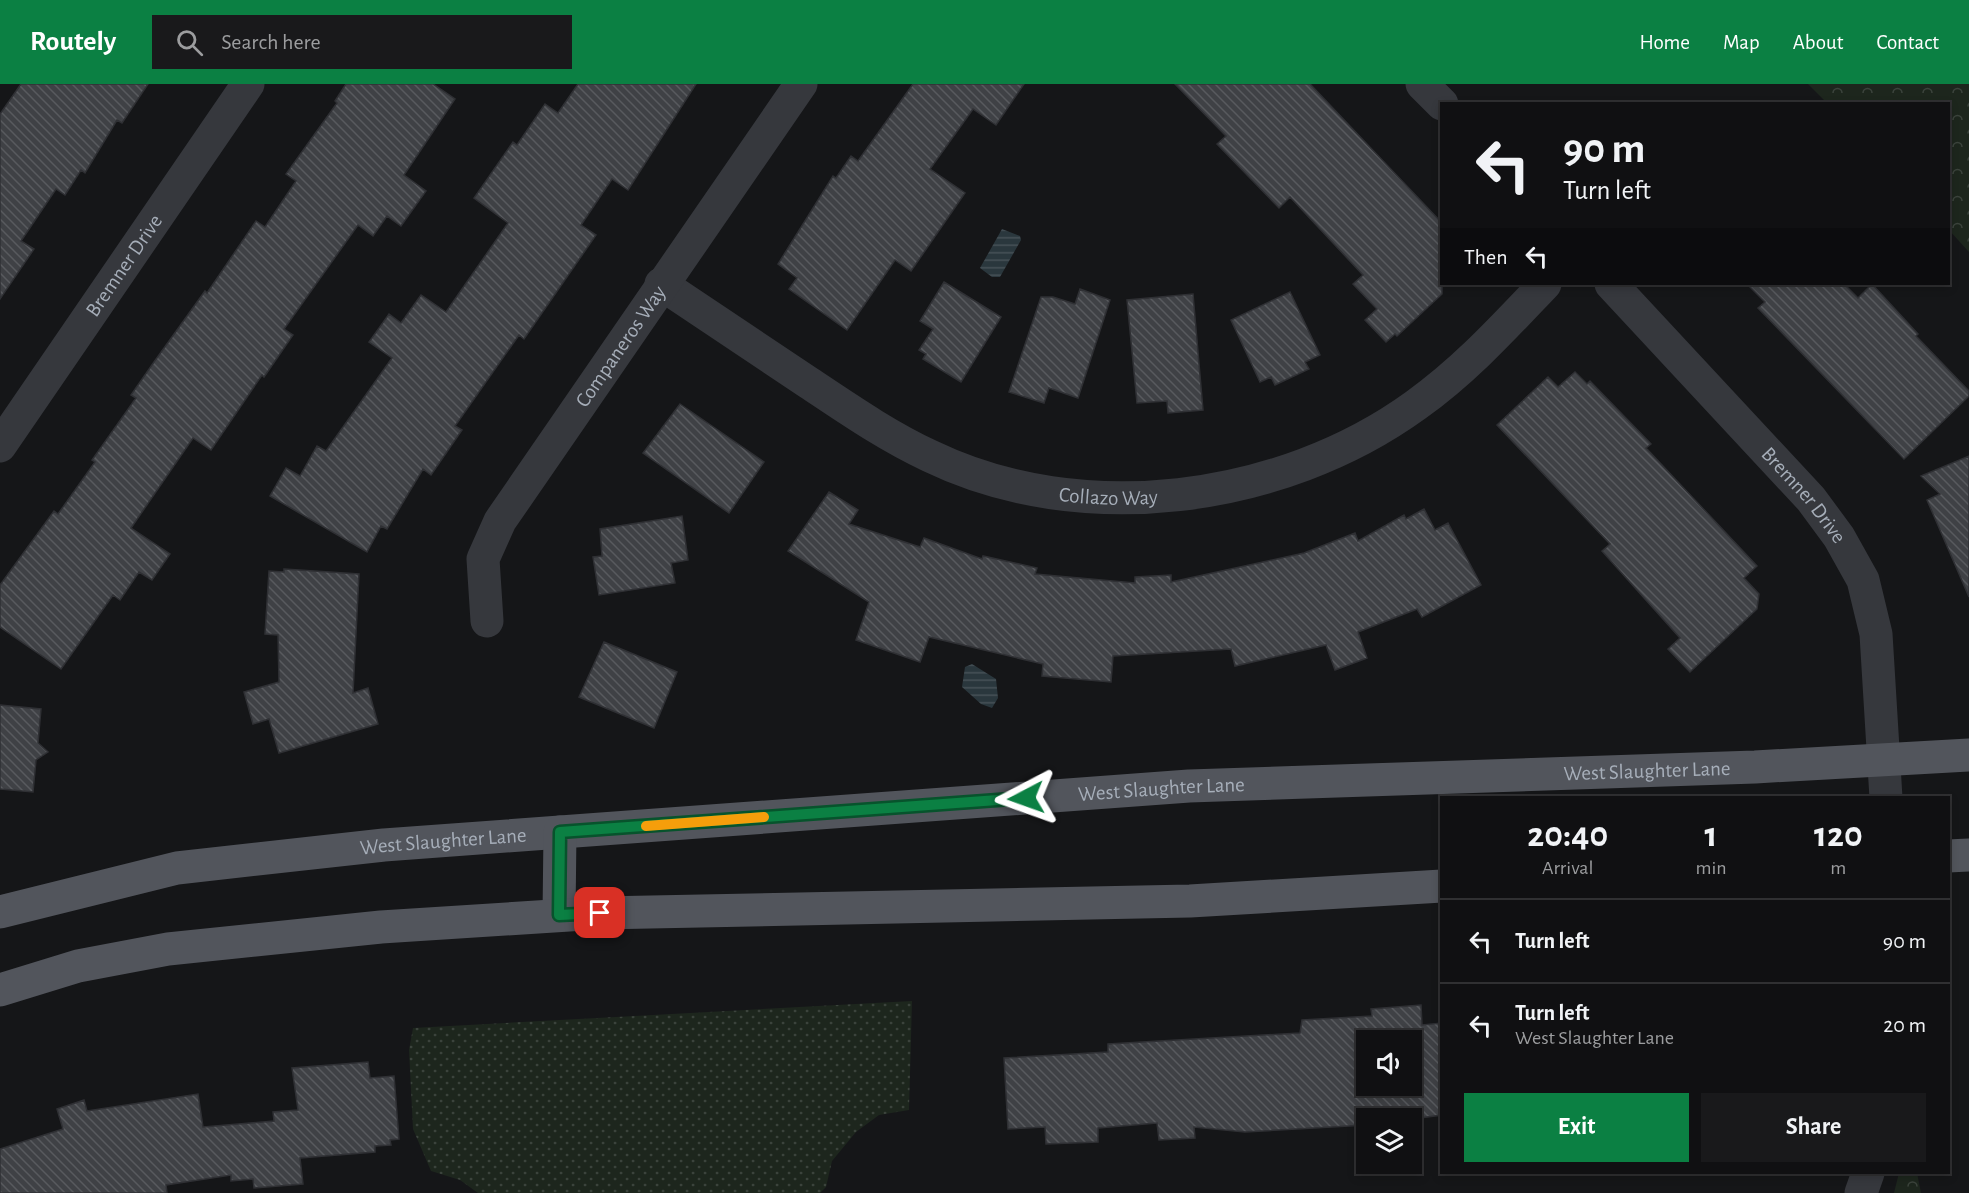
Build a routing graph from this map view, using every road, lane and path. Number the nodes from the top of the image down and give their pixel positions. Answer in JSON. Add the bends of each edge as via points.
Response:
{"nodes":[{"id":1,"x":248,"y":84,"type":"edge"},
{"id":2,"x":801,"y":84,"type":"edge"},
{"id":3,"x":1422,"y":84,"type":"edge"},
{"id":4,"x":1440,"y":102,"type":"edge"},
{"id":5,"x":661,"y":284,"type":"junction"},
{"id":6,"x":1544,"y":285,"type":"edge"},
{"id":7,"x":1612,"y":285,"type":"edge"},
{"id":8,"x":0,"y":446,"type":"edge"},
{"id":9,"x":487,"y":621,"type":"dead end"},
{"id":10,"x":1969,"y":756,"type":"edge"},
{"id":11,"x":1884,"y":762,"type":"junction"},
{"id":12,"x":1886,"y":796,"type":"edge"},
{"id":13,"x":560,"y":832,"type":"junction"},
{"id":14,"x":1969,"y":855,"type":"edge"},
{"id":15,"x":1950,"y":856,"type":"edge"},
{"id":16,"x":1440,"y":886,"type":"edge"},
{"id":17,"x":0,"y":912,"type":"edge"},
{"id":18,"x":559,"y":915,"type":"junction"},
{"id":19,"x":0,"y":990,"type":"edge"},
{"id":20,"x":1868,"y":1174,"type":"edge"},
{"id":21,"x":1861,"y":1193,"type":"edge"}],
"edges":[{"from":1,"to":8,"type":"street","name":"Bremner Drive"},
{"from":2,"to":5,"type":"street","name":"Companeros Way"},
{"from":3,"to":4,"type":"street"},
{"from":5,"to":6,"type":"street","name":"Collazo Way","via":[[883,432],[932,458],[1005,483],[1066,495],[1136,499],[1206,492],[1262,479],[1330,453],[1381,427],[1466,366]]},
{"from":5,"to":9,"type":"street","name":"Companeros Way","via":[[500,521],[483,559]]},
{"from":7,"to":11,"type":"street","name":"Bremner Drive","via":[[1766,449],[1839,537],[1863,580],[1876,634]]},
{"from":10,"to":11,"type":"main road","name":"West Slaughter Lane"},
{"from":11,"to":12,"type":"street","name":"Bremner Drive"},
{"from":11,"to":13,"type":"main road","name":"West Slaughter Lane","via":[[1189,786]]},
{"from":13,"to":17,"type":"main road","name":"West Slaughter Lane","via":[[384,845],[177,868]]},
{"from":13,"to":18,"type":"main road"},
{"from":14,"to":15,"type":"main road"},
{"from":16,"to":18,"type":"main road","via":[[1190,901]]},
{"from":18,"to":19,"type":"main road","via":[[381,927],[168,949],[78,966]]},
{"from":20,"to":21,"type":"street"}]}
